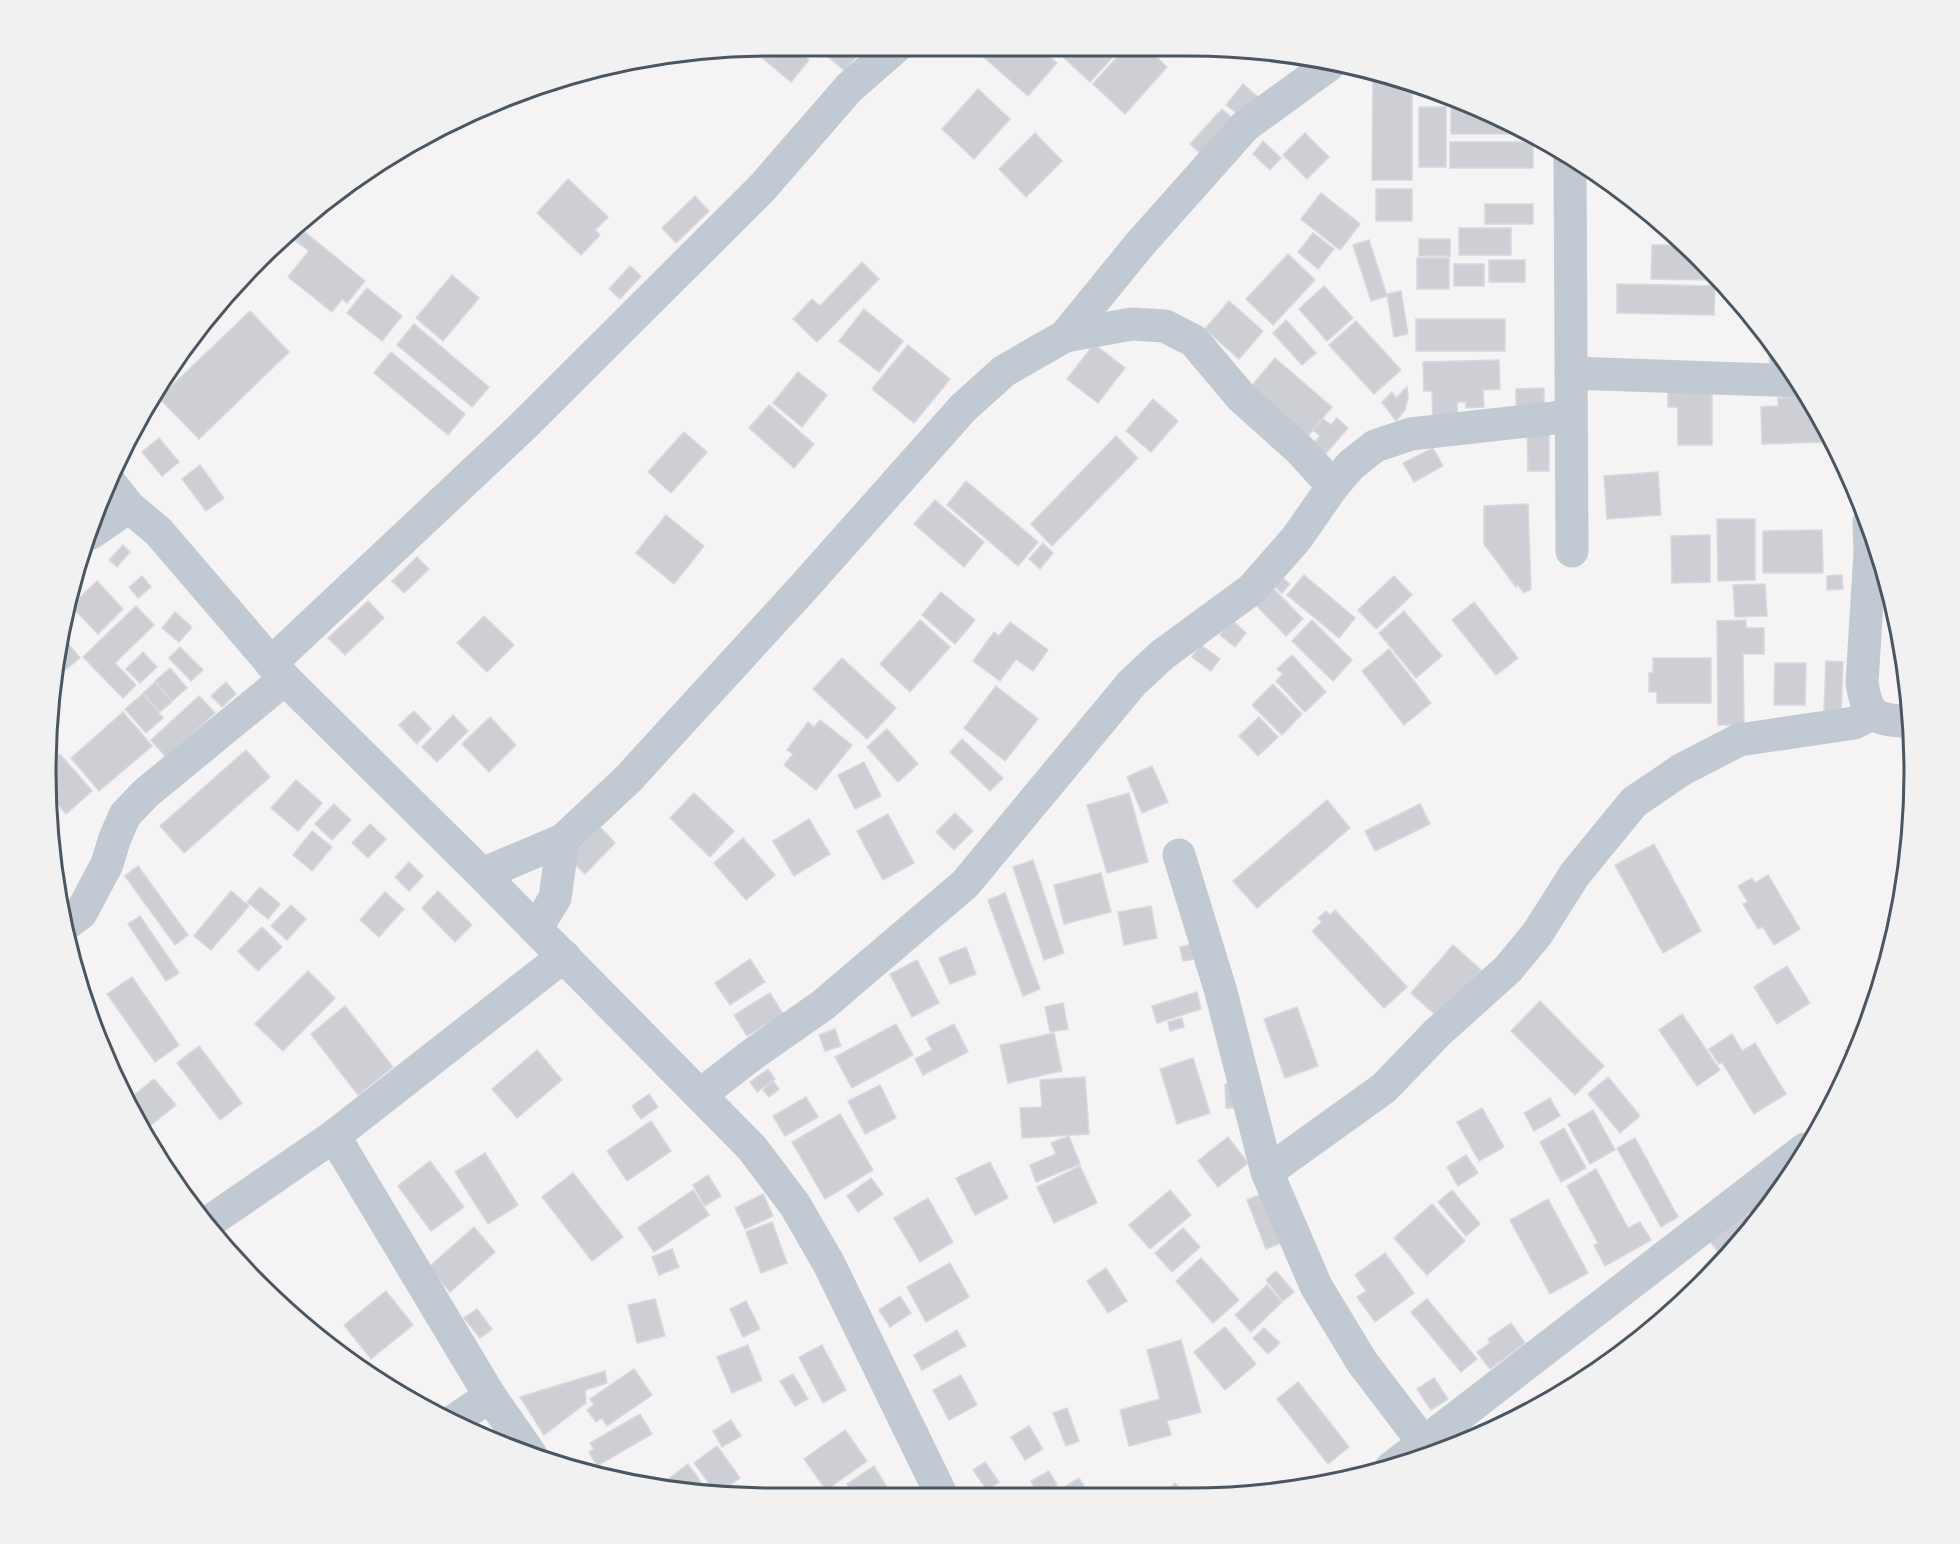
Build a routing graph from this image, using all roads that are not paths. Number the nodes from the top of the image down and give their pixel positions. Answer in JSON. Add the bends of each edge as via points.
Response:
{"nodes":[{"id":1,"x":887,"y":55,"type":"edge"},
{"id":2,"x":1324,"y":68,"type":"edge"},
{"id":3,"x":1570,"y":166,"type":"edge"},
{"id":4,"x":1065,"y":336,"type":"junction"},
{"id":5,"x":1571,"y":373,"type":"junction"},
{"id":6,"x":1788,"y":381,"type":"edge"},
{"id":7,"x":1571,"y":416,"type":"junction"},
{"id":8,"x":1333,"y":486,"type":"junction"},
{"id":9,"x":120,"y":495,"type":"edge"},
{"id":10,"x":103,"y":517,"type":"edge"},
{"id":11,"x":1572,"y":550,"type":"dead end"},
{"id":12,"x":1870,"y":554,"type":"edge"},
{"id":13,"x":278,"y":671,"type":"junction"},
{"id":14,"x":1872,"y":714,"type":"junction"},
{"id":15,"x":1903,"y":721,"type":"edge"},
{"id":16,"x":563,"y":840,"type":"junction"},
{"id":17,"x":1179,"y":855,"type":"dead end"},
{"id":18,"x":482,"y":874,"type":"junction"},
{"id":19,"x":71,"y":921,"type":"edge"},
{"id":20,"x":536,"y":929,"type":"junction"},
{"id":21,"x":564,"y":956,"type":"junction"},
{"id":22,"x":700,"y":1095,"type":"junction"},
{"id":23,"x":334,"y":1136,"type":"junction"},
{"id":24,"x":1790,"y":1161,"type":"edge"},
{"id":25,"x":1267,"y":1172,"type":"junction"},
{"id":26,"x":213,"y":1219,"type":"edge"},
{"id":27,"x":490,"y":1396,"type":"junction"},
{"id":28,"x":459,"y":1417,"type":"edge"},
{"id":29,"x":1424,"y":1442,"type":"junction"},
{"id":30,"x":523,"y":1443,"type":"edge"},
{"id":31,"x":1411,"y":1452,"type":"edge"},
{"id":32,"x":938,"y":1488,"type":"edge"}],
"edges":[{"from":1,"to":13,"type":"street","via":[[849,88],[762,188]]},
{"from":2,"to":4,"type":"street","via":[[1245,126]]},
{"from":3,"to":5,"type":"street"},
{"from":4,"to":8,"type":"street","via":[[1132,324],[1166,326],[1194,341],[1242,399],[1300,450]]},
{"from":4,"to":16,"type":"street","via":[[1004,371],[963,408],[628,779]]},
{"from":5,"to":6,"type":"street"},
{"from":5,"to":7,"type":"street"},
{"from":7,"to":8,"type":"street","via":[[1411,434],[1375,446]]},
{"from":7,"to":11,"type":"street"},
{"from":8,"to":22,"type":"street","via":[[1296,539],[1252,589],[1132,682],[965,884],[823,1005]]},
{"from":9,"to":10,"type":"street"},
{"from":9,"to":13,"type":"street","via":[[158,531]]},
{"from":12,"to":14,"type":"street","via":[[1862,682],[1865,702]]},
{"from":13,"to":18,"type":"street"},
{"from":13,"to":19,"type":"street","via":[[125,814],[108,864],[81,914]]},
{"from":14,"to":15,"type":"street"},
{"from":14,"to":25,"type":"street","via":[[1854,723],[1739,740],[1681,770],[1634,802],[1575,874],[1537,934],[1508,969],[1384,1088]]},
{"from":16,"to":18,"type":"street"},
{"from":16,"to":20,"type":"street","via":[[555,898]]},
{"from":17,"to":25,"type":"street","via":[[1221,992]]},
{"from":18,"to":20,"type":"street"},
{"from":20,"to":21,"type":"street"},
{"from":21,"to":22,"type":"street"},
{"from":21,"to":23,"type":"street"},
{"from":22,"to":32,"type":"street","via":[[752,1148],[795,1205],[830,1264]]},
{"from":23,"to":26,"type":"street"},
{"from":23,"to":27,"type":"street"},
{"from":24,"to":29,"type":"street"},
{"from":25,"to":29,"type":"street","via":[[1316,1286],[1362,1362]]},
{"from":27,"to":28,"type":"street"},
{"from":27,"to":30,"type":"street"},
{"from":29,"to":31,"type":"street"}]}
